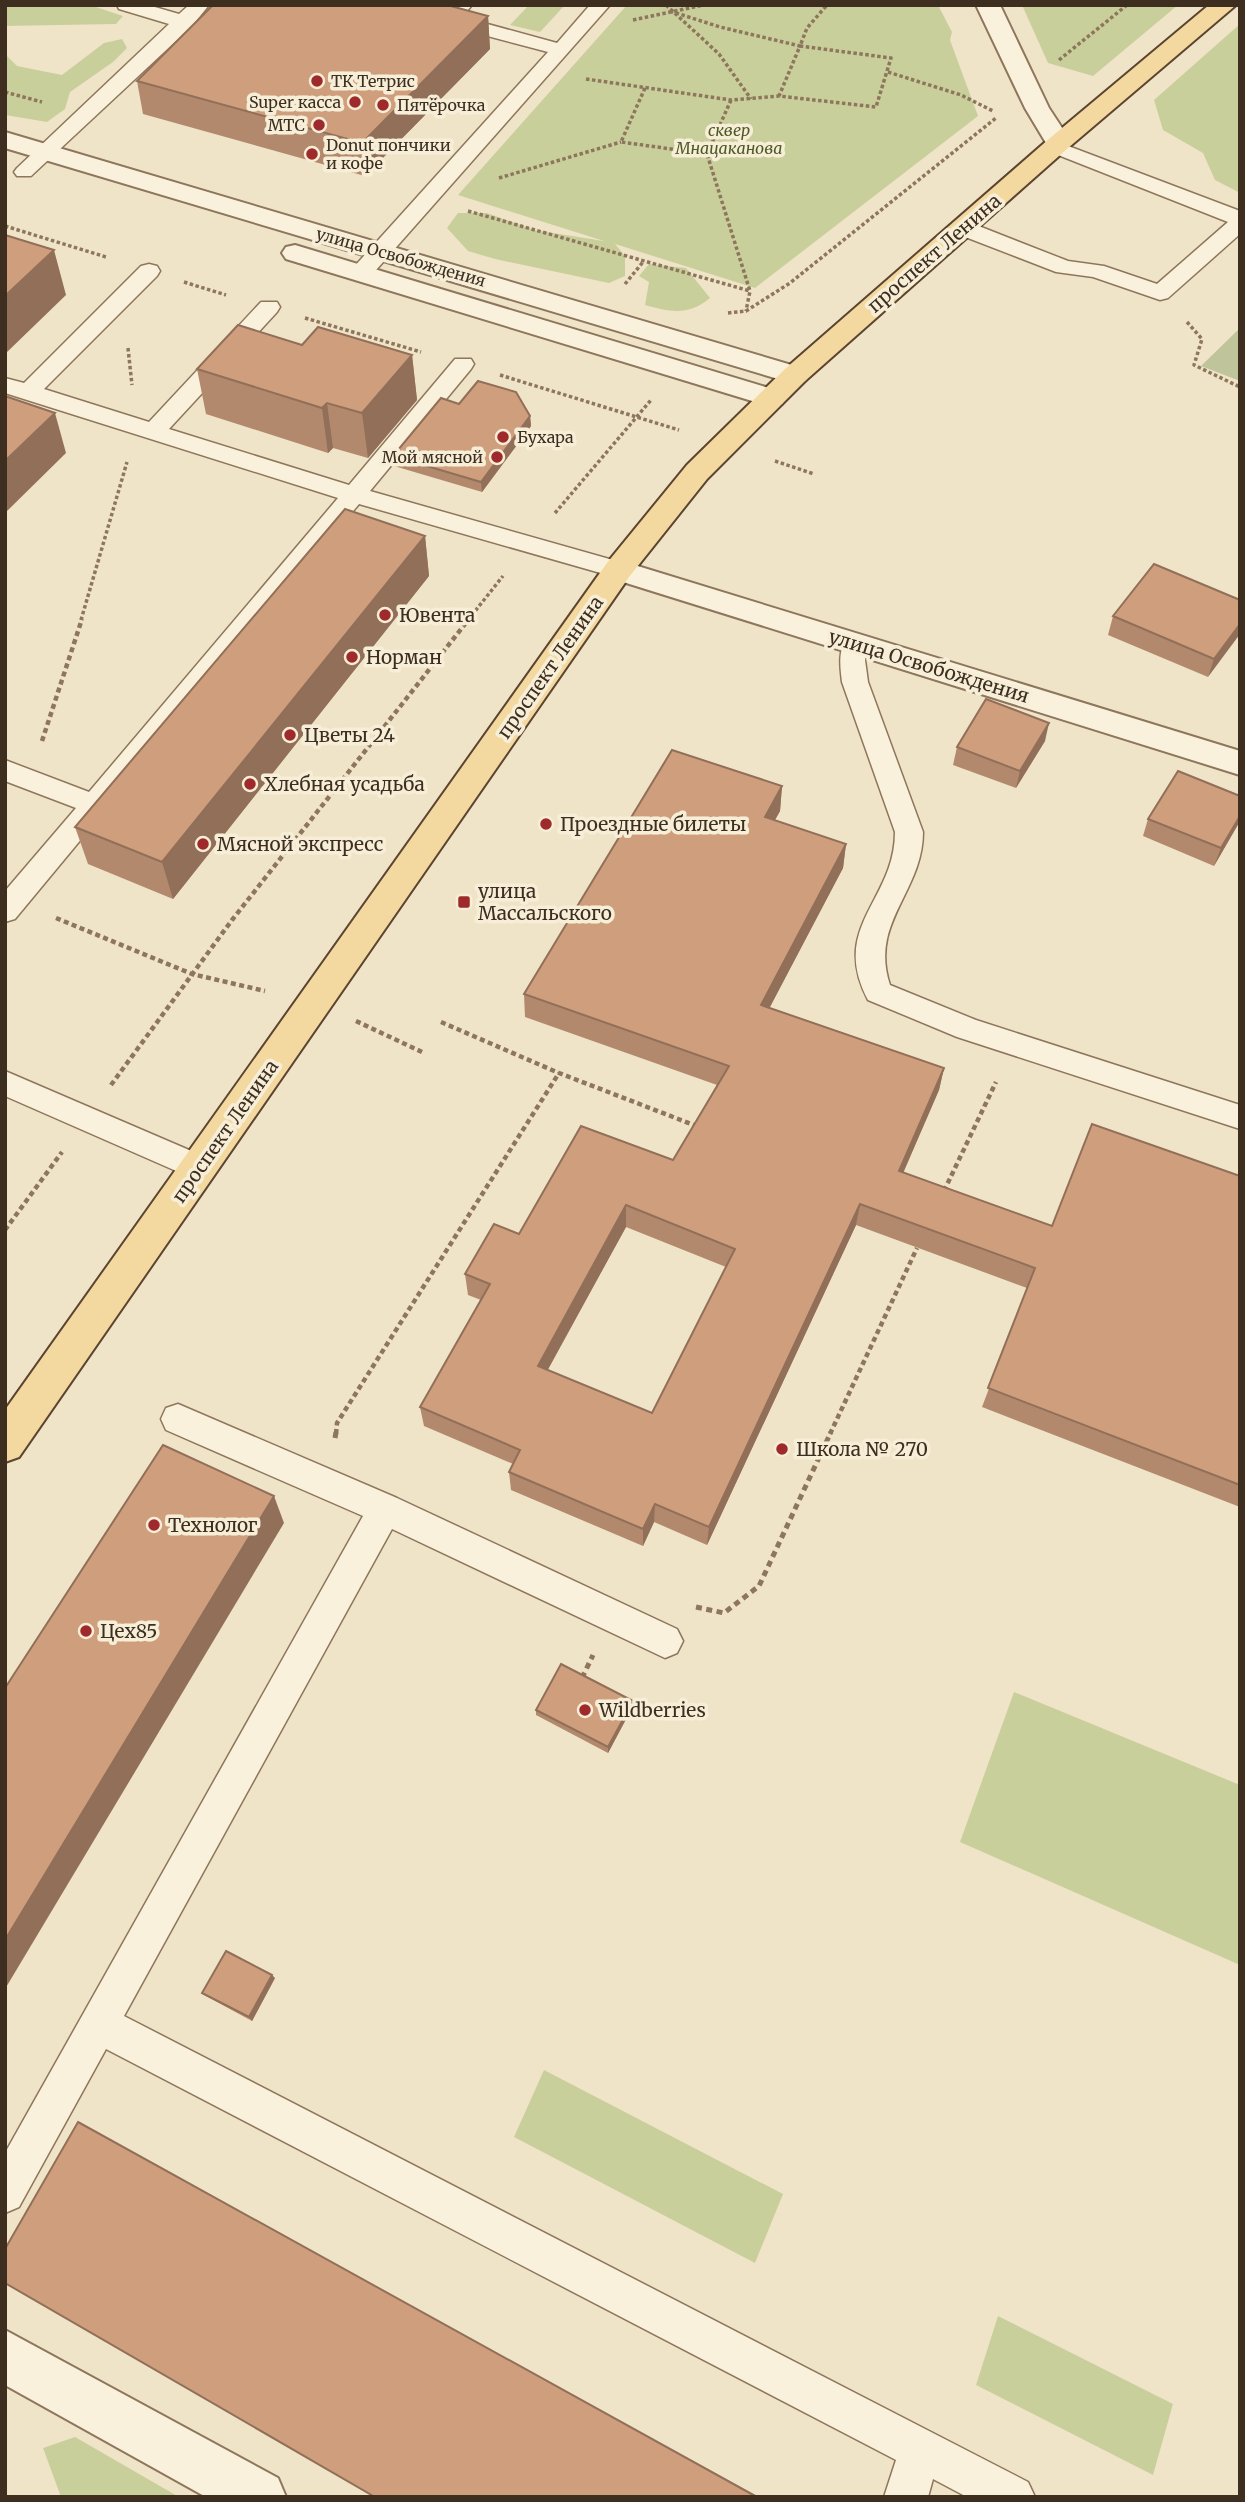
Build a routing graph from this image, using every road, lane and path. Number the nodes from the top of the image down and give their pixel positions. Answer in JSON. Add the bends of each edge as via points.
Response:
{"nodes":[{"id":1,"x":126,"y":5,"type":"edge"},
{"id":2,"x":200,"y":5,"type":"edge"},
{"id":3,"x":463,"y":5,"type":"edge"},
{"id":4,"x":601,"y":5,"type":"edge"},
{"id":5,"x":666,"y":5,"type":"edge"},
{"id":6,"x":704,"y":5,"type":"edge"},
{"id":7,"x":827,"y":5,"type":"edge"},
{"id":8,"x":988,"y":5,"type":"edge"},
{"id":9,"x":1127,"y":5,"type":"edge"},
{"id":10,"x":1224,"y":5,"type":"edge"},
{"id":11,"x":670,"y":11,"type":"junction"},
{"id":12,"x":185,"y":22,"type":"junction"},
{"id":13,"x":580,"y":29,"type":"junction"},
{"id":14,"x":800,"y":46,"type":"junction"},
{"id":15,"x":562,"y":50,"type":"junction"},
{"id":16,"x":1050,"y":68,"type":"dead end"},
{"id":17,"x":541,"y":72,"type":"junction"},
{"id":18,"x":888,"y":72,"type":"junction"},
{"id":19,"x":645,"y":88,"type":"junction"},
{"id":20,"x":5,"y":92,"type":"edge"},
{"id":21,"x":779,"y":96,"type":"junction"},
{"id":22,"x":731,"y":100,"type":"junction"},
{"id":23,"x":752,"y":100,"type":"junction"},
{"id":24,"x":995,"y":103,"type":"dead end"},
{"id":25,"x":85,"y":115,"type":"junction"},
{"id":26,"x":1000,"y":115,"type":"junction"},
{"id":27,"x":5,"y":140,"type":"edge"},
{"id":28,"x":621,"y":142,"type":"junction"},
{"id":29,"x":1057,"y":145,"type":"junction"},
{"id":30,"x":46,"y":152,"type":"junction"},
{"id":31,"x":707,"y":154,"type":"junction"},
{"id":32,"x":15,"y":169,"type":"edge"},
{"id":33,"x":428,"y":200,"type":"junction"},
{"id":34,"x":1240,"y":221,"type":"edge"},
{"id":35,"x":5,"y":226,"type":"edge"},
{"id":36,"x":963,"y":228,"type":"junction"},
{"id":37,"x":382,"y":251,"type":"junction"},
{"id":38,"x":643,"y":262,"type":"junction"},
{"id":39,"x":149,"y":271,"type":"junction"},
{"id":40,"x":361,"y":273,"type":"junction"},
{"id":41,"x":621,"y":289,"type":"dead end"},
{"id":42,"x":750,"y":290,"type":"junction"},
{"id":43,"x":1160,"y":293,"type":"junction"},
{"id":44,"x":269,"y":307,"type":"junction"},
{"id":45,"x":746,"y":310,"type":"junction"},
{"id":46,"x":723,"y":314,"type":"dead end"},
{"id":47,"x":463,"y":364,"type":"junction"},
{"id":48,"x":5,"y":385,"type":"edge"},
{"id":49,"x":784,"y":387,"type":"junction"},
{"id":50,"x":1240,"y":387,"type":"edge"},
{"id":51,"x":29,"y":392,"type":"junction"},
{"id":52,"x":652,"y":399,"type":"dead end"},
{"id":53,"x":636,"y":417,"type":"junction"},
{"id":54,"x":153,"y":432,"type":"junction"},
{"id":55,"x":684,"y":432,"type":"dead end"},
{"id":56,"x":128,"y":458,"type":"dead end"},
{"id":57,"x":775,"y":461,"type":"dead end"},
{"id":58,"x":814,"y":474,"type":"dead end"},
{"id":59,"x":356,"y":495,"type":"junction"},
{"id":60,"x":529,"y":542,"type":"junction"},
{"id":61,"x":618,"y":570,"type":"junction"},
{"id":62,"x":856,"y":643,"type":"junction"},
{"id":63,"x":41,"y":744,"type":"dead end"},
{"id":64,"x":1240,"y":763,"type":"edge"},
{"id":65,"x":5,"y":770,"type":"edge"},
{"id":66,"x":93,"y":804,"type":"junction"},
{"id":67,"x":5,"y":911,"type":"edge"},
{"id":68,"x":441,"y":1022,"type":"dead end"},
{"id":69,"x":1014,"y":1044,"type":"junction"},
{"id":70,"x":559,"y":1073,"type":"junction"},
{"id":71,"x":5,"y":1083,"type":"edge"},
{"id":72,"x":1240,"y":1117,"type":"edge"},
{"id":73,"x":86,"y":1119,"type":"junction"},
{"id":74,"x":707,"y":1130,"type":"edge"},
{"id":75,"x":199,"y":1168,"type":"junction"},
{"id":76,"x":942,"y":1196,"type":"edge"},
{"id":77,"x":5,"y":1230,"type":"edge"},
{"id":78,"x":918,"y":1248,"type":"edge"},
{"id":79,"x":178,"y":1419,"type":"dead end"},
{"id":80,"x":5,"y":1444,"type":"edge"},
{"id":81,"x":334,"y":1444,"type":"dead end"},
{"id":82,"x":385,"y":1509,"type":"junction"},
{"id":83,"x":692,"y":1607,"type":"dead end"},
{"id":84,"x":665,"y":1640,"type":"dead end"},
{"id":85,"x":99,"y":2024,"type":"junction"},
{"id":86,"x":5,"y":2193,"type":"edge"},
{"id":87,"x":5,"y":2356,"type":"edge"},
{"id":88,"x":921,"y":2449,"type":"junction"},
{"id":89,"x":259,"y":2497,"type":"edge"},
{"id":90,"x":906,"y":2497,"type":"edge"},
{"id":91,"x":1013,"y":2497,"type":"edge"}],
"edges":[{"from":1,"to":12,"type":"lane"},
{"from":2,"to":12,"type":"lane"},
{"from":3,"to":15,"type":"lane","via":[[449,20]]},
{"from":4,"to":13,"type":"lane"},
{"from":5,"to":11,"type":"path"},
{"from":6,"to":11,"type":"path"},
{"from":7,"to":14,"type":"path","via":[[807,28]]},
{"from":8,"to":29,"type":"street"},
{"from":9,"to":16,"type":"path"},
{"from":10,"to":29,"type":"main road","name":"проспект Ленина"},
{"from":11,"to":13,"type":"path"},
{"from":11,"to":14,"type":"path"},
{"from":11,"to":23,"type":"path","via":[[719,54]]},
{"from":12,"to":25,"type":"lane"},
{"from":13,"to":15,"type":"lane"},
{"from":14,"to":18,"type":"path","via":[[891,58]]},
{"from":14,"to":21,"type":"path"},
{"from":15,"to":17,"type":"lane"},
{"from":17,"to":19,"type":"path"},
{"from":17,"to":33,"type":"lane"},
{"from":18,"to":21,"type":"path","via":[[876,107]]},
{"from":18,"to":26,"type":"path","via":[[961,95]]},
{"from":19,"to":22,"type":"path"},
{"from":19,"to":28,"type":"path"},
{"from":20,"to":25,"type":"path"},
{"from":21,"to":23,"type":"path"},
{"from":22,"to":23,"type":"path"},
{"from":22,"to":31,"type":"path"},
{"from":24,"to":26,"type":"path"},
{"from":25,"to":30,"type":"lane"},
{"from":26,"to":45,"type":"path","via":[[790,283]]},
{"from":27,"to":30,"type":"street","name":"улица Освобождения"},
{"from":28,"to":31,"type":"path"},
{"from":28,"to":33,"type":"path"},
{"from":29,"to":34,"type":"lane"},
{"from":29,"to":36,"type":"main road","name":"проспект Ленина"},
{"from":30,"to":32,"type":"lane"},
{"from":30,"to":37,"type":"street","name":"улица Освобождения"},
{"from":31,"to":42,"type":"path"},
{"from":32,"to":40,"type":"street","name":"улица Освобождения"},
{"from":33,"to":37,"type":"lane"},
{"from":33,"to":38,"type":"path"},
{"from":34,"to":43,"type":"lane"},
{"from":35,"to":39,"type":"path"},
{"from":36,"to":43,"type":"lane","via":[[1064,267],[1096,271]]},
{"from":36,"to":49,"type":"main road","name":"проспект Ленина"},
{"from":37,"to":40,"type":"lane"},
{"from":37,"to":49,"type":"street","name":"улица Освобождения"},
{"from":38,"to":41,"type":"path"},
{"from":38,"to":42,"type":"path"},
{"from":39,"to":44,"type":"path"},
{"from":39,"to":51,"type":"lane"},
{"from":40,"to":49,"type":"street","name":"улица Освобождения"},
{"from":42,"to":45,"type":"path"},
{"from":43,"to":50,"type":"path","via":[[1202,339],[1194,365]]},
{"from":44,"to":47,"type":"path"},
{"from":44,"to":54,"type":"lane"},
{"from":45,"to":46,"type":"path"},
{"from":47,"to":53,"type":"path"},
{"from":47,"to":59,"type":"lane"},
{"from":48,"to":51,"type":"lane"},
{"from":49,"to":61,"type":"main road","name":"проспект Ленина","via":[[697,472]]},
{"from":51,"to":54,"type":"lane"},
{"from":52,"to":53,"type":"path"},
{"from":53,"to":55,"type":"path"},
{"from":53,"to":60,"type":"path"},
{"from":54,"to":59,"type":"lane"},
{"from":56,"to":63,"type":"path"},
{"from":57,"to":58,"type":"path"},
{"from":59,"to":60,"type":"lane"},
{"from":59,"to":66,"type":"lane"},
{"from":60,"to":61,"type":"lane"},
{"from":60,"to":73,"type":"path","via":[[232,920]]},
{"from":61,"to":62,"type":"street","name":"улица Освобождения"},
{"from":61,"to":75,"type":"main road","name":"проспект Ленина"},
{"from":62,"to":64,"type":"street","name":"улица Освобождения"},
{"from":62,"to":69,"type":"lane","via":[[850,654],[868,724],[906,818],[911,843],[905,867],[881,908],[867,946],[867,971],[878,992]]},
{"from":65,"to":66,"type":"lane"},
{"from":66,"to":67,"type":"lane"},
{"from":68,"to":70,"type":"path"},
{"from":69,"to":72,"type":"lane"},
{"from":69,"to":76,"type":"path"},
{"from":70,"to":74,"type":"path"},
{"from":70,"to":81,"type":"path","via":[[337,1423]]},
{"from":71,"to":73,"type":"lane"},
{"from":73,"to":75,"type":"lane"},
{"from":73,"to":77,"type":"path"},
{"from":75,"to":80,"type":"main road","name":"проспект Ленина"},
{"from":78,"to":83,"type":"path","via":[[759,1586],[724,1613]]},
{"from":79,"to":82,"type":"lane"},
{"from":82,"to":84,"type":"lane"},
{"from":82,"to":85,"type":"lane"},
{"from":85,"to":86,"type":"lane"},
{"from":85,"to":88,"type":"lane"},
{"from":87,"to":89,"type":"street"},
{"from":88,"to":90,"type":"lane"},
{"from":88,"to":91,"type":"lane"}]}
